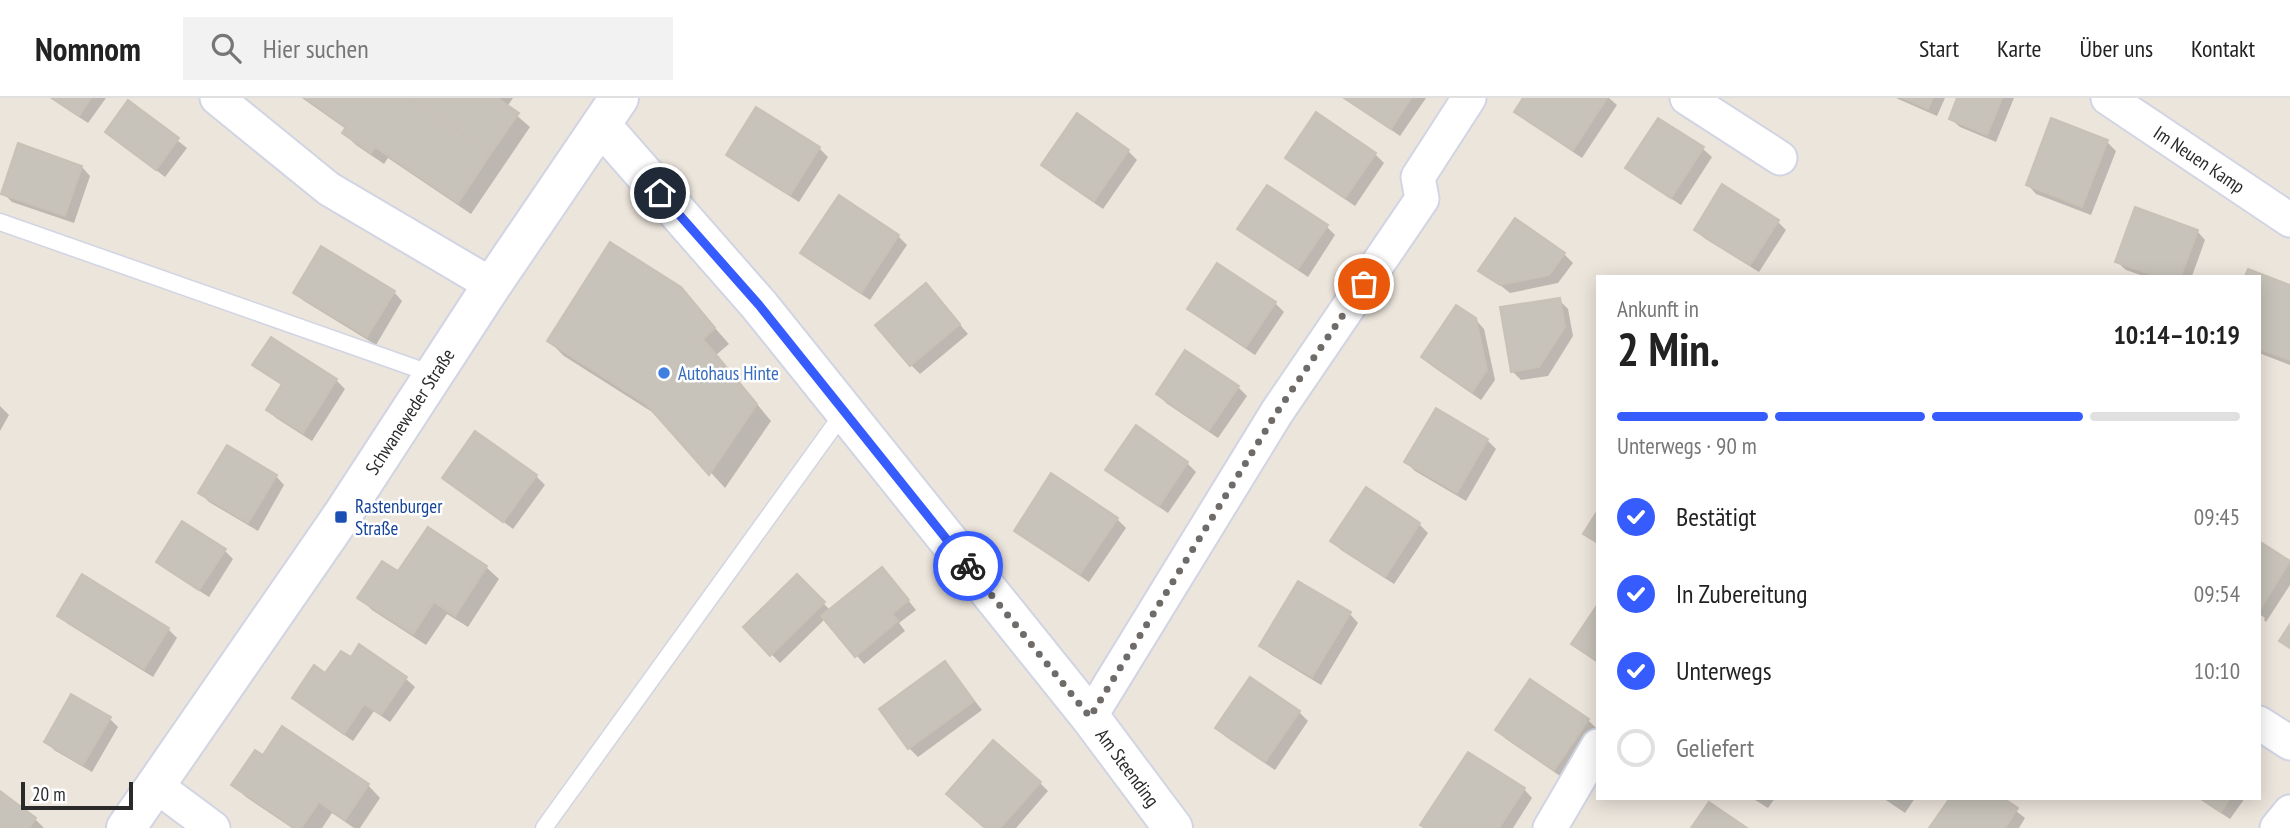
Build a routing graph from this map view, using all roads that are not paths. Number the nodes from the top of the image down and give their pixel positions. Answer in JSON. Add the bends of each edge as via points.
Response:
{"nodes":[{"id":1,"x":218,"y":98,"type":"edge"},
{"id":2,"x":1469,"y":98,"type":"edge"},
{"id":3,"x":1687,"y":98,"type":"edge"},
{"id":4,"x":2108,"y":98,"type":"edge"},
{"id":5,"x":610,"y":111,"type":"edge"},
{"id":6,"x":1780,"y":158,"type":"dead end"},
{"id":7,"x":2290,"y":220,"type":"edge"},
{"id":8,"x":0,"y":222,"type":"edge"},
{"id":9,"x":492,"y":285,"type":"junction"},
{"id":10,"x":435,"y":375,"type":"junction"},
{"id":11,"x":844,"y":412,"type":"junction"},
{"id":12,"x":1090,"y":717,"type":"junction"},
{"id":13,"x":2261,"y":724,"type":"edge"},
{"id":14,"x":2290,"y":743,"type":"edge"},
{"id":15,"x":1596,"y":749,"type":"edge"},
{"id":16,"x":155,"y":785,"type":"junction"},
{"id":17,"x":2290,"y":811,"type":"edge"},
{"id":18,"x":126,"y":828,"type":"edge"},
{"id":19,"x":213,"y":828,"type":"edge"},
{"id":20,"x":544,"y":828,"type":"edge"},
{"id":21,"x":1173,"y":828,"type":"edge"},
{"id":22,"x":1550,"y":828,"type":"edge"},
{"id":23,"x":2277,"y":828,"type":"edge"}],
"edges":[{"from":1,"to":9,"type":"street","via":[[329,189]]},
{"from":2,"to":12,"type":"street","via":[[1418,177],[1422,199],[1277,412]]},
{"from":3,"to":6,"type":"street"},
{"from":4,"to":7,"type":"street","name":"Im Neuen Kamp"},
{"from":5,"to":9,"type":"street","name":"Schwaneweder Straße"},
{"from":5,"to":11,"type":"street","name":"Am Steending"},
{"from":8,"to":10,"type":"lane"},
{"from":9,"to":10,"type":"street","name":"Schwaneweder Straße"},
{"from":10,"to":16,"type":"street","name":"Schwaneweder Straße"},
{"from":11,"to":12,"type":"street","name":"Am Steending"},
{"from":11,"to":20,"type":"lane"},
{"from":12,"to":21,"type":"street","name":"Am Steending"},
{"from":13,"to":14,"type":"street"},
{"from":15,"to":22,"type":"street"},
{"from":16,"to":18,"type":"street","name":"Schwaneweder Straße"},
{"from":16,"to":19,"type":"street"},
{"from":17,"to":23,"type":"street"}]}
